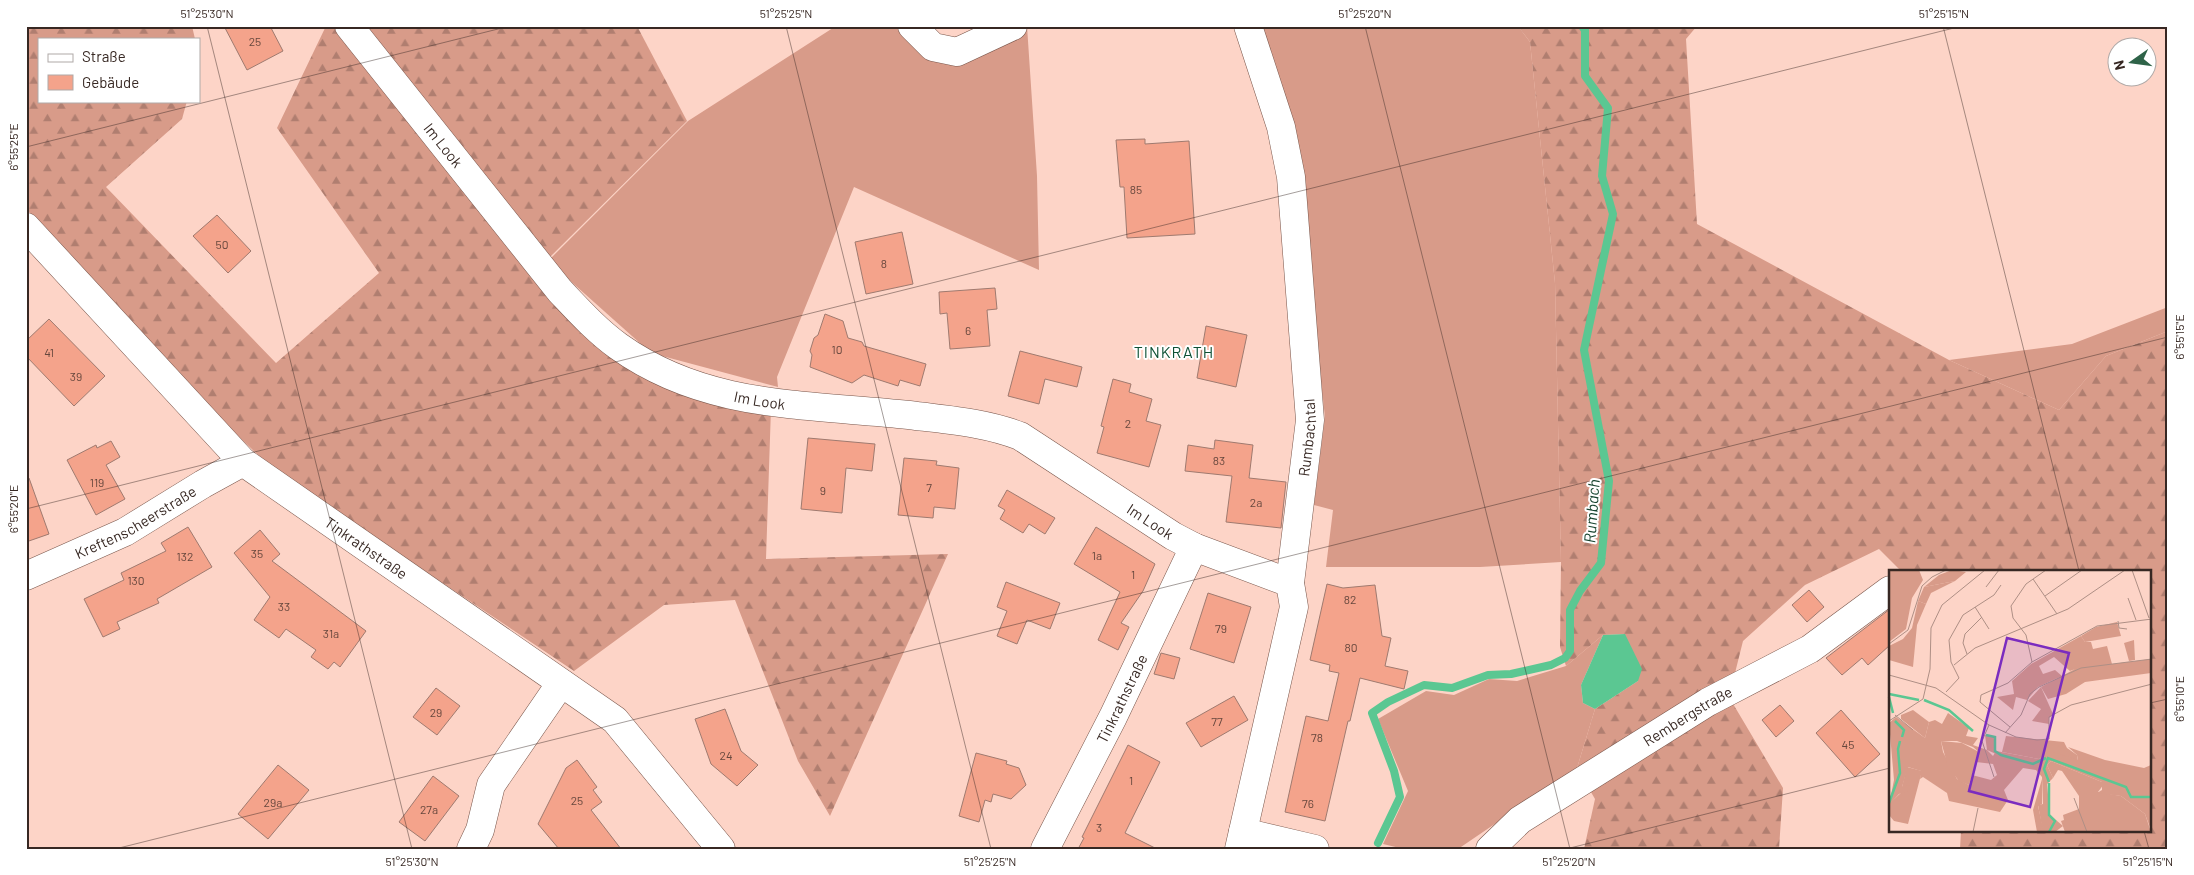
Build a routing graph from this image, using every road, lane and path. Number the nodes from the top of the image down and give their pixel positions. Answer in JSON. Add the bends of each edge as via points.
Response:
{"nodes":[{"id":1,"x":348,"y":26,"type":"edge"},
{"id":2,"x":912,"y":26,"type":"edge"},
{"id":3,"x":1013,"y":26,"type":"edge"},
{"id":4,"x":1248,"y":26,"type":"edge"},
{"id":5,"x":26,"y":227,"type":"edge"},
{"id":6,"x":242,"y":462,"type":"junction"},
{"id":7,"x":1194,"y":546,"type":"junction"},
{"id":8,"x":26,"y":576,"type":"edge"},
{"id":9,"x":1290,"y":582,"type":"junction"},
{"id":10,"x":1889,"y":591,"type":"edge"},
{"id":11,"x":561,"y":683,"type":"junction"},
{"id":12,"x":1241,"y":840,"type":"edge"},
{"id":13,"x":471,"y":849,"type":"edge"},
{"id":14,"x":721,"y":849,"type":"edge"},
{"id":15,"x":1046,"y":849,"type":"edge"},
{"id":16,"x":1315,"y":849,"type":"edge"},
{"id":17,"x":1490,"y":849,"type":"edge"}],
"edges":[{"from":1,"to":7,"type":"street","name":"Im Look","via":[[560,291],[611,340],[650,366],[710,390],[767,402],[998,428],[1020,436],[1173,536]]},
{"from":2,"to":3,"type":"street","via":[[933,47],[957,52]]},
{"from":4,"to":9,"type":"street","name":"Rumbachtal","via":[[1281,127],[1291,177],[1310,420]]},
{"from":5,"to":6,"type":"street","name":"Tinkrathstraße"},
{"from":6,"to":8,"type":"street","name":"Kreftenscheerstraße","via":[[125,532]]},
{"from":6,"to":11,"type":"street","name":"Tinkrathstraße"},
{"from":7,"to":9,"type":"street","name":"Im Look"},
{"from":7,"to":15,"type":"street","name":"Tinkrathstraße"},
{"from":9,"to":12,"type":"street","name":"Rumbachtal","via":[[1294,607]]},
{"from":10,"to":17,"type":"street","name":"Rembergstraße","via":[[1810,649],[1708,702],[1520,820]]},
{"from":11,"to":13,"type":"street","via":[[491,785],[480,830]]},
{"from":11,"to":14,"type":"street","name":"Tinkrathstraße","via":[[615,720]]},
{"from":12,"to":16,"type":"street"}]}
